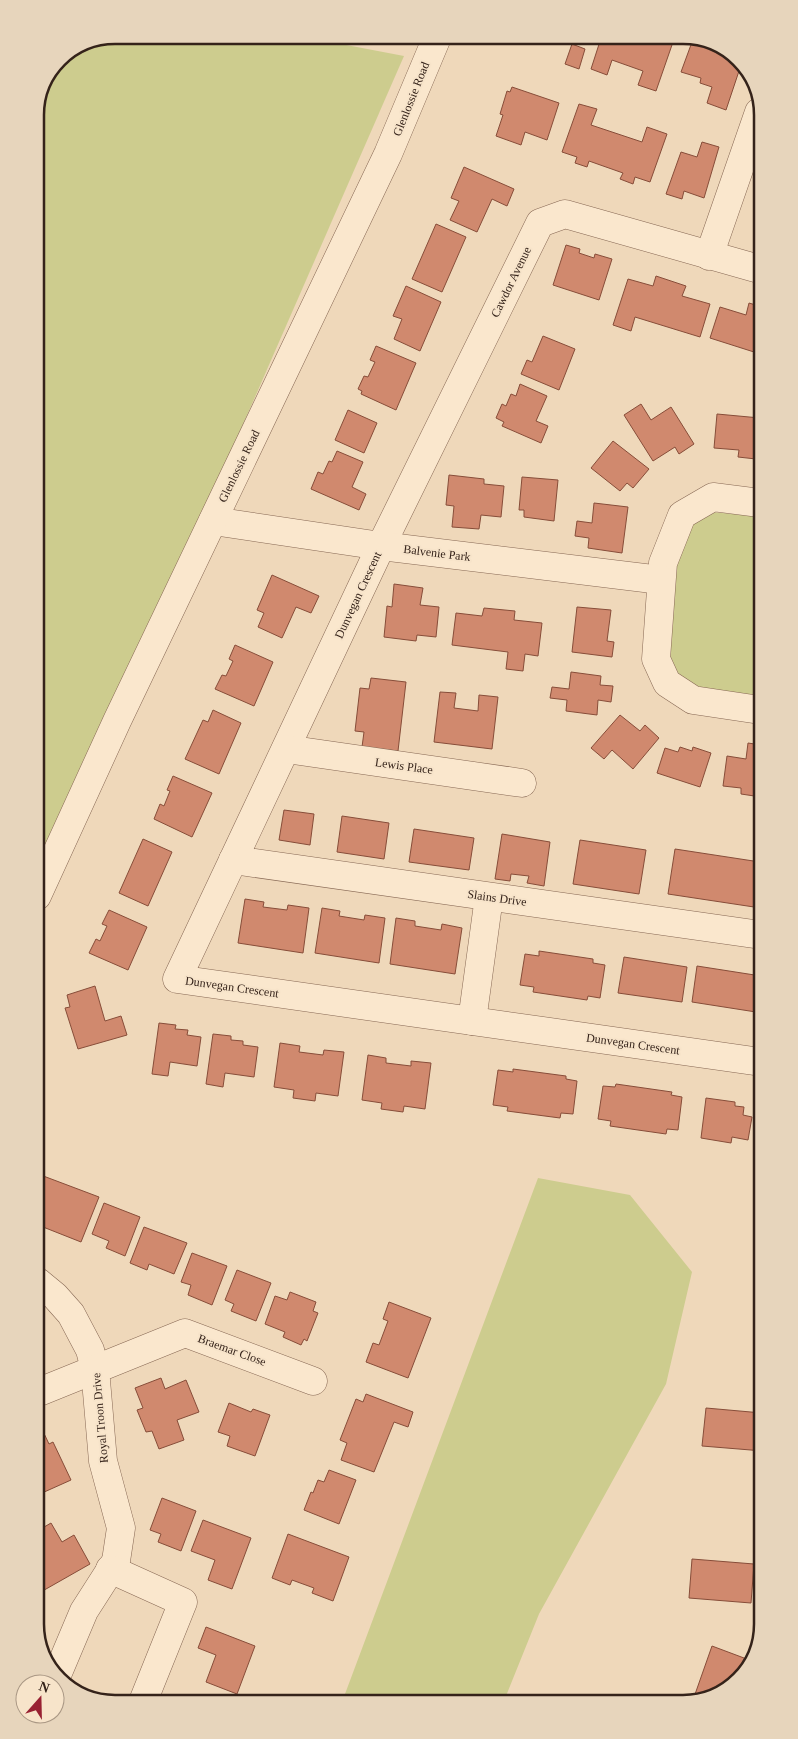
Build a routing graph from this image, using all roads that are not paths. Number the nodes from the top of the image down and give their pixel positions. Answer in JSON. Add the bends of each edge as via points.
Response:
{"nodes":[{"id":1,"x":434,"y":44,"type":"edge"},
{"id":2,"x":754,"y":126,"type":"edge"},
{"id":3,"x":709,"y":256,"type":"junction"},
{"id":4,"x":754,"y":268,"type":"edge"},
{"id":5,"x":754,"y":502,"type":"edge"},
{"id":6,"x":213,"y":520,"type":"junction"},
{"id":7,"x":381,"y":546,"type":"junction"},
{"id":8,"x":661,"y":580,"type":"junction"},
{"id":9,"x":754,"y":709,"type":"edge"},
{"id":10,"x":286,"y":749,"type":"junction"},
{"id":11,"x":522,"y":783,"type":"dead end"},
{"id":12,"x":233,"y":860,"type":"junction"},
{"id":13,"x":44,"y":881,"type":"edge"},
{"id":14,"x":489,"y":897,"type":"junction"},
{"id":15,"x":754,"y":934,"type":"edge"},
{"id":16,"x":472,"y":1021,"type":"junction"},
{"id":17,"x":754,"y":1061,"type":"edge"},
{"id":18,"x":44,"y":1287,"type":"edge"},
{"id":19,"x":96,"y":1369,"type":"junction"},
{"id":20,"x":313,"y":1381,"type":"dead end"},
{"id":21,"x":44,"y":1390,"type":"edge"},
{"id":22,"x":110,"y":1569,"type":"junction"},
{"id":23,"x":60,"y":1668,"type":"edge"},
{"id":24,"x":146,"y":1695,"type":"edge"}],
"edges":[{"from":1,"to":6,"type":"street","name":"Glenlossie Road","via":[[388,154]]},
{"from":2,"to":3,"type":"street"},
{"from":3,"to":4,"type":"street","name":"Cawdor Avenue"},
{"from":3,"to":7,"type":"street","name":"Cawdor Avenue","via":[[564,214],[540,223]]},
{"from":5,"to":8,"type":"street","via":[[713,498],[682,516],[663,563]]},
{"from":6,"to":7,"type":"street","name":"Balvenie Park"},
{"from":6,"to":13,"type":"street","name":"Glenlossie Road"},
{"from":7,"to":8,"type":"street","name":"Balvenie Park"},
{"from":7,"to":10,"type":"street","name":"Dunvegan Crescent"},
{"from":8,"to":9,"type":"street","via":[[656,659],[667,683],[693,700]]},
{"from":10,"to":11,"type":"street","name":"Lewis Place"},
{"from":10,"to":12,"type":"street","name":"Dunvegan Crescent"},
{"from":12,"to":14,"type":"street","name":"Slains Drive"},
{"from":12,"to":16,"type":"street","name":"Dunvegan Crescent","via":[[177,979]]},
{"from":14,"to":15,"type":"street","name":"Slains Drive"},
{"from":14,"to":16,"type":"street"},
{"from":16,"to":17,"type":"street","name":"Dunvegan Crescent"},
{"from":18,"to":19,"type":"street","name":"Royal Troon Drive","via":[[71,1314]]},
{"from":19,"to":20,"type":"street","name":"Braemar Close","via":[[185,1333]]},
{"from":19,"to":21,"type":"street","name":"Braemar Close"},
{"from":19,"to":22,"type":"street","name":"Royal Troon Drive","via":[[103,1461],[121,1528],[116,1561]]},
{"from":22,"to":23,"type":"street","name":"Royal Troon Drive","via":[[84,1611]]},
{"from":22,"to":24,"type":"street","via":[[183,1602]]}]}
